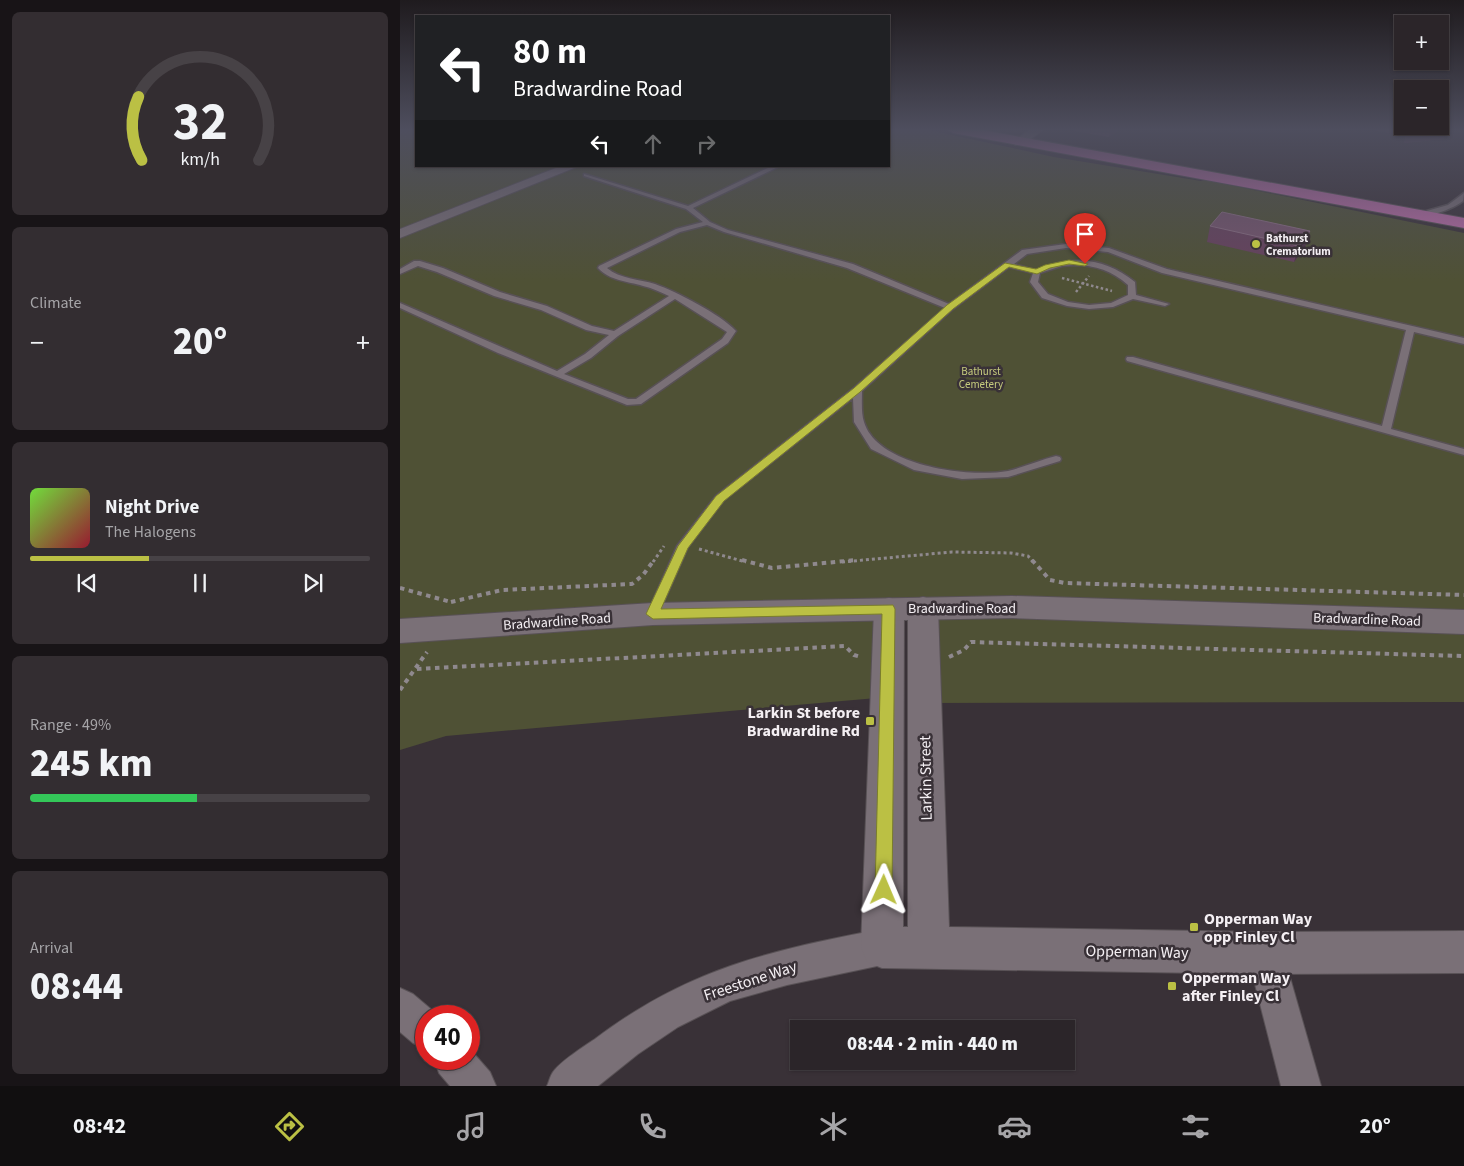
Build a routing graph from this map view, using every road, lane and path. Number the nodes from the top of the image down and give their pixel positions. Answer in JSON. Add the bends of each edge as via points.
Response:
{"nodes":[{"id":1,"x":538,"y":180,"type":"edge"},
{"id":2,"x":600,"y":180,"type":"edge"},
{"id":3,"x":748,"y":180,"type":"edge"},
{"id":4,"x":1227,"y":180,"type":"edge"},
{"id":5,"x":1463,"y":200,"type":"edge"},
{"id":6,"x":688,"y":208,"type":"junction"},
{"id":7,"x":1417,"y":214,"type":"junction"},
{"id":8,"x":708,"y":223,"type":"junction"},
{"id":9,"x":1464,"y":223,"type":"edge"},
{"id":10,"x":400,"y":234,"type":"edge"},
{"id":11,"x":1007,"y":264,"type":"junction"},
{"id":12,"x":1100,"y":265,"type":"junction"},
{"id":13,"x":400,"y":272,"type":"edge"},
{"id":14,"x":1037,"y":272,"type":"junction"},
{"id":15,"x":1082,"y":284,"type":"junction"},
{"id":16,"x":1132,"y":296,"type":"junction"},
{"id":17,"x":673,"y":297,"type":"junction"},
{"id":18,"x":1067,"y":304,"type":"junction"},
{"id":19,"x":1165,"y":304,"type":"dead end"},
{"id":20,"x":400,"y":305,"type":"edge"},
{"id":21,"x":950,"y":307,"type":"junction"},
{"id":22,"x":1410,"y":329,"type":"junction"},
{"id":23,"x":615,"y":334,"type":"junction"},
{"id":24,"x":1464,"y":341,"type":"edge"},
{"id":25,"x":1130,"y":359,"type":"dead end"},
{"id":26,"x":558,"y":373,"type":"junction"},
{"id":27,"x":857,"y":390,"type":"junction"},
{"id":28,"x":1386,"y":431,"type":"junction"},
{"id":29,"x":1464,"y":452,"type":"edge"},
{"id":30,"x":1056,"y":459,"type":"dead end"},
{"id":31,"x":683,"y":546,"type":"junction"},
{"id":32,"x":1464,"y":595,"type":"edge"},
{"id":33,"x":451,"y":602,"type":"dead end"},
{"id":34,"x":923,"y":608,"type":"junction"},
{"id":35,"x":889,"y":609,"type":"junction"},
{"id":36,"x":653,"y":614,"type":"junction"},
{"id":37,"x":1464,"y":622,"type":"edge"},
{"id":38,"x":400,"y":631,"type":"edge"},
{"id":39,"x":1464,"y":656,"type":"edge"},
{"id":40,"x":862,"y":658,"type":"dead end"},
{"id":41,"x":941,"y":660,"type":"dead end"},
{"id":42,"x":417,"y":669,"type":"dead end"},
{"id":43,"x":882,"y":947,"type":"junction"},
{"id":44,"x":930,"y":947,"type":"junction"},
{"id":45,"x":1464,"y":952,"type":"edge"},
{"id":46,"x":1265,"y":953,"type":"junction"},
{"id":47,"x":400,"y":1007,"type":"edge"},
{"id":48,"x":415,"y":1020,"type":"edge"},
{"id":49,"x":462,"y":1070,"type":"edge"},
{"id":50,"x":476,"y":1086,"type":"edge"},
{"id":51,"x":567,"y":1086,"type":"edge"},
{"id":52,"x":1301,"y":1086,"type":"edge"}],
"edges":[{"from":1,"to":10,"type":"street"},
{"from":2,"to":6,"type":"lane"},
{"from":3,"to":6,"type":"lane"},
{"from":4,"to":7,"type":"highway"},
{"from":5,"to":7,"type":"lane","via":[[1435,212]]},
{"from":6,"to":8,"type":"lane"},
{"from":7,"to":9,"type":"highway"},
{"from":8,"to":17,"type":"lane","via":[[678,230],[602,268],[608,274],[652,286]]},
{"from":8,"to":21,"type":"lane","via":[[850,266]]},
{"from":11,"to":14,"type":"lane"},
{"from":11,"to":21,"type":"lane"},
{"from":11,"to":22,"type":"lane","via":[[1025,252],[1066,246],[1109,250],[1164,271]]},
{"from":12,"to":14,"type":"lane","via":[[1069,262]]},
{"from":12,"to":15,"type":"path"},
{"from":12,"to":16,"type":"lane","via":[[1121,273],[1132,284]]},
{"from":13,"to":23,"type":"lane","via":[[417,263],[497,294],[544,308],[589,328]]},
{"from":14,"to":15,"type":"path"},
{"from":14,"to":18,"type":"lane","via":[[1034,282],[1045,296]]},
{"from":15,"to":16,"type":"path"},
{"from":15,"to":18,"type":"path"},
{"from":16,"to":18,"type":"lane","via":[[1113,305],[1089,307]]},
{"from":16,"to":19,"type":"lane"},
{"from":17,"to":23,"type":"lane"},
{"from":17,"to":26,"type":"lane","via":[[732,331],[725,341],[638,402],[627,402]]},
{"from":20,"to":26,"type":"lane","via":[[500,351]]},
{"from":21,"to":27,"type":"lane"},
{"from":22,"to":24,"type":"lane"},
{"from":22,"to":28,"type":"lane"},
{"from":23,"to":26,"type":"lane","via":[[588,356]]},
{"from":25,"to":28,"type":"lane"},
{"from":27,"to":30,"type":"lane","via":[[859,422],[875,447],[918,468],[962,476],[1008,474]]},
{"from":27,"to":31,"type":"lane","via":[[720,498]]},
{"from":28,"to":29,"type":"lane"},
{"from":31,"to":32,"type":"path","via":[[724,553],[772,568],[952,552],[1011,553],[1028,556],[1050,580],[1065,583]]},
{"from":31,"to":33,"type":"path","via":[[667,544],[660,548],[643,574],[632,584],[502,590]]},
{"from":31,"to":36,"type":"lane"},
{"from":34,"to":35,"type":"street","name":"Bradwardine Road"},
{"from":34,"to":37,"type":"street","name":"Bradwardine Road","via":[[1012,607]]},
{"from":34,"to":44,"type":"street","name":"Larkin Street"},
{"from":35,"to":36,"type":"street","name":"Bradwardine Road"},
{"from":35,"to":43,"type":"street"},
{"from":36,"to":38,"type":"street","name":"Bradwardine Road"},
{"from":39,"to":41,"type":"path","via":[[971,642],[959,653]]},
{"from":40,"to":42,"type":"path","via":[[845,646]]},
{"from":43,"to":44,"type":"street","name":"Freestone Way"},
{"from":43,"to":51,"type":"street","name":"Freestone Way","via":[[809,961],[729,983],[687,1001],[635,1032]]},
{"from":44,"to":46,"type":"street","name":"Opperman Way"},
{"from":45,"to":46,"type":"street","name":"Opperman Way"},
{"from":46,"to":52,"type":"street"},
{"from":47,"to":48,"type":"street"},
{"from":49,"to":50,"type":"street"}]}
